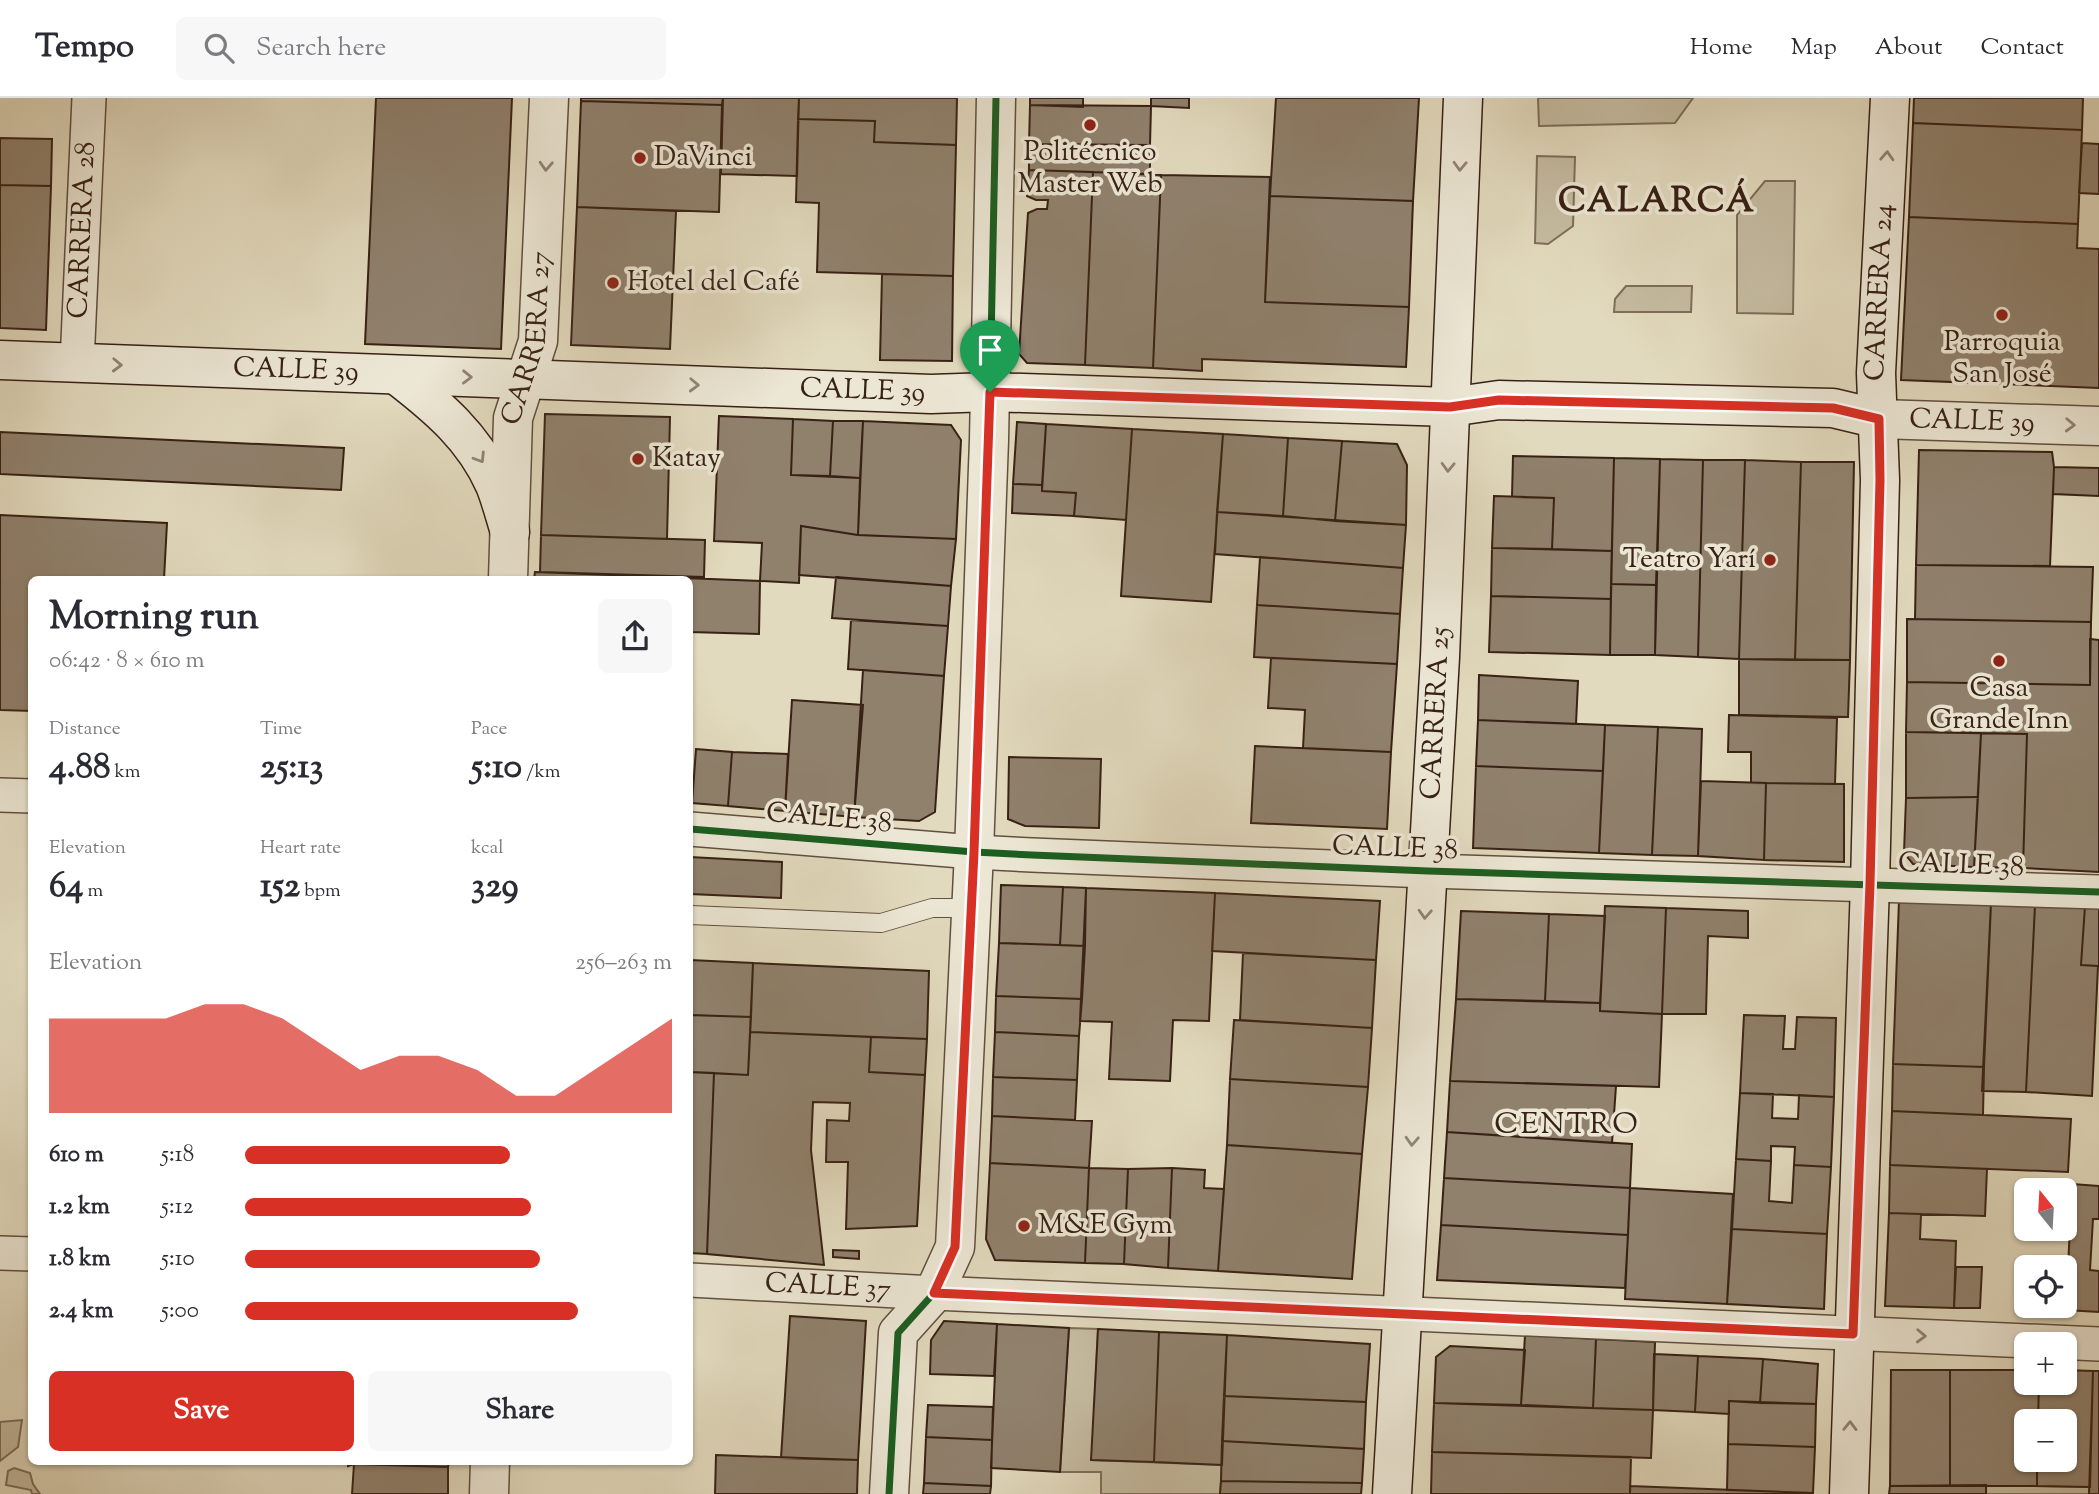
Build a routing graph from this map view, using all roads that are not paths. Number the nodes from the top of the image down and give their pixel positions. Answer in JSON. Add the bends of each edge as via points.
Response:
{"nodes":[{"id":1,"x":89,"y":98,"type":"edge"},
{"id":2,"x":549,"y":98,"type":"edge"},
{"id":3,"x":996,"y":98,"type":"edge"},
{"id":4,"x":1462,"y":98,"type":"edge"},
{"id":5,"x":1890,"y":98,"type":"edge"},
{"id":6,"x":0,"y":360,"type":"edge"},
{"id":7,"x":77,"y":363,"type":"junction"},
{"id":8,"x":398,"y":376,"type":"junction"},
{"id":9,"x":524,"y":379,"type":"junction"},
{"id":10,"x":990,"y":392,"type":"junction"},
{"id":11,"x":1450,"y":407,"type":"junction"},
{"id":12,"x":1879,"y":419,"type":"junction"},
{"id":13,"x":2099,"y":426,"type":"edge"},
{"id":14,"x":510,"y":532,"type":"junction"},
{"id":15,"x":508,"y":576,"type":"edge"},
{"id":16,"x":0,"y":795,"type":"edge"},
{"id":17,"x":28,"y":796,"type":"edge"},
{"id":18,"x":693,"y":829,"type":"edge"},
{"id":19,"x":974,"y":852,"type":"junction"},
{"id":20,"x":1428,"y":872,"type":"junction"},
{"id":21,"x":1870,"y":884,"type":"junction"},
{"id":22,"x":2099,"y":892,"type":"edge"},
{"id":23,"x":969,"y":908,"type":"junction"},
{"id":24,"x":693,"y":915,"type":"edge"},
{"id":25,"x":0,"y":1253,"type":"edge"},
{"id":26,"x":28,"y":1254,"type":"edge"},
{"id":27,"x":693,"y":1280,"type":"edge"},
{"id":28,"x":934,"y":1293,"type":"junction"},
{"id":29,"x":1402,"y":1314,"type":"junction"},
{"id":30,"x":1853,"y":1334,"type":"junction"},
{"id":31,"x":2099,"y":1344,"type":"edge"},
{"id":32,"x":490,"y":1465,"type":"edge"},
{"id":33,"x":489,"y":1494,"type":"edge"},
{"id":34,"x":889,"y":1494,"type":"edge"},
{"id":35,"x":1392,"y":1494,"type":"edge"},
{"id":36,"x":1849,"y":1494,"type":"edge"}],
"edges":[{"from":1,"to":7,"type":"street","name":"CARRERA 28"},
{"from":2,"to":9,"type":"main road","name":"CARRERA 27","one_way":true,"via":[[538,341]]},
{"from":3,"to":10,"type":"main road"},
{"from":4,"to":11,"type":"main road","name":"CARRERA 25","one_way":true},
{"from":12,"to":5,"type":"main road","name":"CARRERA 24","one_way":true,"via":[[1876,373]]},
{"from":6,"to":7,"type":"main road","name":"CALLE 39"},
{"from":7,"to":8,"type":"main road","name":"CALLE 39","one_way":true},
{"from":8,"to":9,"type":"main road","name":"CALLE 39","one_way":true},
{"from":8,"to":14,"type":"main road","one_way":true,"via":[[437,406],[484,461]]},
{"from":9,"to":10,"type":"main road","name":"CALLE 39","one_way":true,"via":[[931,394]]},
{"from":9,"to":14,"type":"main road","name":"CARRERA 27","via":[[513,418]]},
{"from":10,"to":11,"type":"main road","name":"CALLE 39"},
{"from":10,"to":19,"type":"main road"},
{"from":11,"to":12,"type":"main road","name":"CALLE 39","via":[[1499,400],[1833,408]]},
{"from":11,"to":20,"type":"main road","name":"CARRERA 25","one_way":true},
{"from":12,"to":13,"type":"main road","name":"CALLE 39","one_way":true},
{"from":12,"to":21,"type":"main road","name":"CARRERA 24"},
{"from":14,"to":15,"type":"main road","name":"CARRERA 27"},
{"from":16,"to":17,"type":"street"},
{"from":18,"to":19,"type":"street","name":"CALLE 38"},
{"from":19,"to":20,"type":"street","name":"CALLE 38"},
{"from":19,"to":23,"type":"main road"},
{"from":20,"to":21,"type":"street","name":"CALLE 38"},
{"from":20,"to":29,"type":"main road","name":"CARRERA 25","one_way":true},
{"from":21,"to":22,"type":"street","name":"CALLE 38"},
{"from":21,"to":30,"type":"main road","name":"CARRERA 24"},
{"from":23,"to":24,"type":"lane","via":[[932,908],[881,923]]},
{"from":23,"to":28,"type":"main road","via":[[955,1247]]},
{"from":25,"to":26,"type":"street"},
{"from":27,"to":28,"type":"street","name":"CALLE 37"},
{"from":28,"to":29,"type":"street","name":"CALLE 37"},
{"from":28,"to":34,"type":"main road","via":[[898,1334]]},
{"from":29,"to":30,"type":"street","name":"CALLE 37"},
{"from":29,"to":35,"type":"main road","name":"CARRERA 25"},
{"from":30,"to":31,"type":"street","name":"CALLE 37","one_way":true},
{"from":36,"to":30,"type":"main road","name":"CARRERA 24","one_way":true},
{"from":32,"to":33,"type":"main road"}]}
